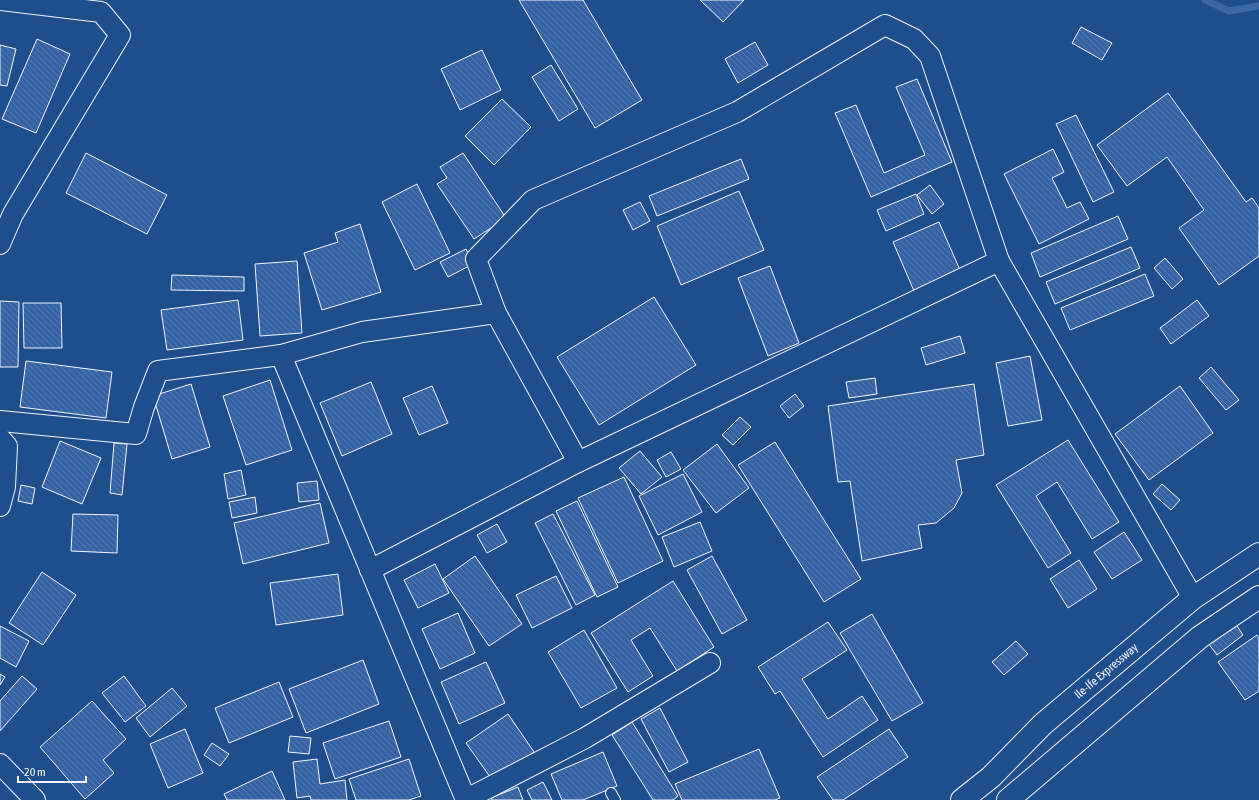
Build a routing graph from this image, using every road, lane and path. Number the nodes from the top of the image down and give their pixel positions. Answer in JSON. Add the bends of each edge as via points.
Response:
{"nodes":[{"id":1,"x":1,"y":0,"type":"edge"},
{"id":2,"x":0,"y":244,"type":"edge"},
{"id":3,"x":999,"y":261,"type":"junction"},
{"id":4,"x":496,"y":313,"type":"junction"},
{"id":5,"x":281,"y":355,"type":"junction"},
{"id":6,"x":0,"y":421,"type":"edge"},
{"id":7,"x":0,"y":438,"type":"edge"},
{"id":8,"x":578,"y":462,"type":"junction"},
{"id":9,"x":0,"y":506,"type":"edge"},
{"id":10,"x":1259,"y":554,"type":"edge"},
{"id":11,"x":370,"y":570,"type":"junction"},
{"id":12,"x":1259,"y":597,"type":"edge"},
{"id":13,"x":1193,"y":598,"type":"junction"},
{"id":14,"x":710,"y":663,"type":"dead end"},
{"id":15,"x":0,"y":764,"type":"edge"},
{"id":16,"x":35,"y":800,"type":"edge"},
{"id":17,"x":465,"y":800,"type":"edge"},
{"id":18,"x":962,"y":800,"type":"edge"},
{"id":19,"x":1008,"y":800,"type":"edge"}],
"edges":[{"from":1,"to":2,"type":"street","via":[[101,12],[120,35],[13,214]]},
{"from":3,"to":4,"type":"street","via":[[930,56],[914,39],[885,25],[737,112],[533,200],[476,259]]},
{"from":3,"to":8,"type":"street"},
{"from":3,"to":13,"type":"street"},
{"from":4,"to":5,"type":"street","via":[[362,332]]},
{"from":4,"to":8,"type":"street"},
{"from":5,"to":6,"type":"street","via":[[158,371],[136,434]]},
{"from":5,"to":11,"type":"street"},
{"from":7,"to":9,"type":"street","via":[[7,446],[5,487]]},
{"from":8,"to":11,"type":"street"},
{"from":10,"to":13,"type":"main road","name":"Ile-Ife Expressway"},
{"from":11,"to":17,"type":"street"},
{"from":12,"to":19,"type":"main road","via":[[1200,637]]},
{"from":13,"to":18,"type":"main road","name":"Ile-Ife Expressway","via":[[1043,724],[991,777]]},
{"from":14,"to":17,"type":"street","via":[[585,738]]},
{"from":15,"to":16,"type":"street"}]}
